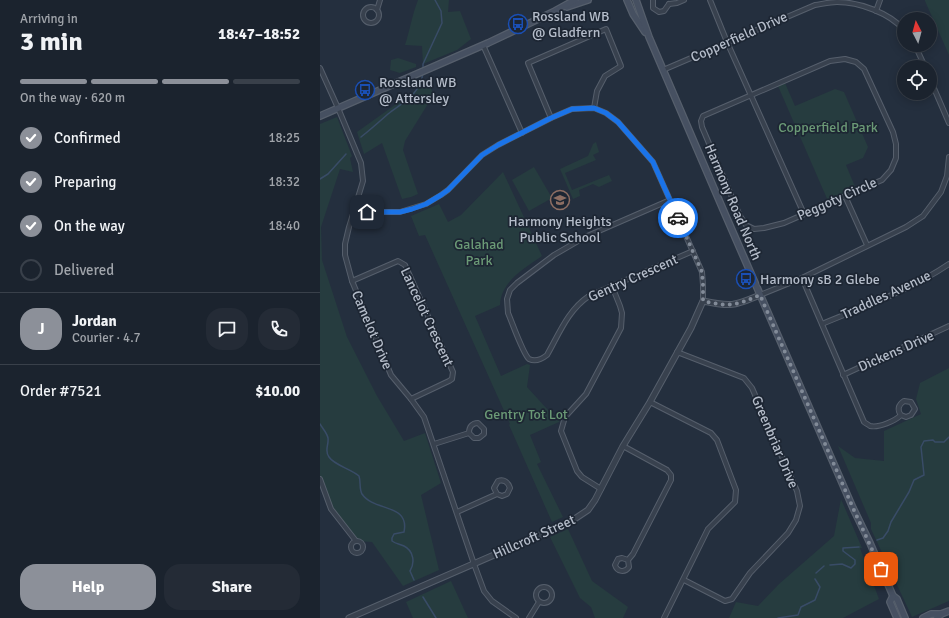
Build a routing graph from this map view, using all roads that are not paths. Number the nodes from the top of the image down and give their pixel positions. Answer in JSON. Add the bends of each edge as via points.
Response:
{"nodes":[{"id":1,"x":380,"y":0,"type":"edge"},
{"id":2,"x":575,"y":0,"type":"edge"},
{"id":3,"x":588,"y":0,"type":"edge"},
{"id":4,"x":627,"y":0,"type":"edge"},
{"id":5,"x":636,"y":0,"type":"edge"},
{"id":6,"x":653,"y":0,"type":"edge"},
{"id":7,"x":684,"y":0,"type":"edge"},
{"id":8,"x":710,"y":0,"type":"edge"},
{"id":9,"x":880,"y":0,"type":"edge"},
{"id":10,"x":668,"y":2,"type":"edge"},
{"id":11,"x":377,"y":10,"type":"dead end"},
{"id":12,"x":555,"y":11,"type":"junction"},
{"id":13,"x":876,"y":11,"type":"junction"},
{"id":14,"x":897,"y":22,"type":"edge"},
{"id":15,"x":649,"y":37,"type":"junction"},
{"id":16,"x":727,"y":42,"type":"junction"},
{"id":17,"x":483,"y":45,"type":"junction"},
{"id":18,"x":320,"y":68,"type":"edge"},
{"id":19,"x":663,"y":70,"type":"junction"},
{"id":20,"x":752,"y":95,"type":"junction"},
{"id":21,"x":937,"y":95,"type":"edge"},
{"id":22,"x":338,"y":108,"type":"junction"},
{"id":23,"x":594,"y":108,"type":"junction"},
{"id":24,"x":320,"y":116,"type":"edge"},
{"id":25,"x":551,"y":118,"type":"junction"},
{"id":26,"x":949,"y":123,"type":"edge"},
{"id":27,"x":522,"y":133,"type":"junction"},
{"id":28,"x":949,"y":157,"type":"edge"},
{"id":29,"x":948,"y":177,"type":"edge"},
{"id":30,"x":845,"y":196,"type":"junction"},
{"id":31,"x":670,"y":200,"type":"junction"},
{"id":32,"x":355,"y":212,"type":"junction"},
{"id":33,"x":804,"y":214,"type":"junction"},
{"id":34,"x":866,"y":245,"type":"junction"},
{"id":35,"x":693,"y":251,"type":"junction"},
{"id":36,"x":949,"y":264,"type":"edge"},
{"id":37,"x":802,"y":278,"type":"junction"},
{"id":38,"x":352,"y":281,"type":"junction"},
{"id":39,"x":612,"y":286,"type":"junction"},
{"id":40,"x":760,"y":295,"type":"junction"},
{"id":41,"x":703,"y":301,"type":"junction"},
{"id":42,"x":822,"y":324,"type":"junction"},
{"id":43,"x":949,"y":326,"type":"edge"},
{"id":44,"x":677,"y":352,"type":"junction"},
{"id":45,"x":843,"y":374,"type":"junction"},
{"id":46,"x":411,"y":399,"type":"junction"},
{"id":47,"x":650,"y":402,"type":"junction"},
{"id":48,"x":901,"y":415,"type":"junction"},
{"id":49,"x":469,"y":433,"type":"dead end"},
{"id":50,"x":434,"y":444,"type":"junction"},
{"id":51,"x":623,"y":446,"type":"junction"},
{"id":52,"x":320,"y":479,"type":"edge"},
{"id":53,"x":601,"y":489,"type":"junction"},
{"id":54,"x":497,"y":494,"type":"dead end"},
{"id":55,"x":457,"y":512,"type":"junction"},
{"id":56,"x":356,"y":541,"type":"dead end"},
{"id":57,"x":628,"y":560,"type":"dead end"},
{"id":58,"x":474,"y":564,"type":"junction"},
{"id":59,"x":684,"y":580,"type":"junction"},
{"id":60,"x":893,"y":596,"type":"junction"},
{"id":61,"x":539,"y":602,"type":"junction"},
{"id":62,"x":949,"y":611,"type":"edge"},
{"id":63,"x":939,"y":616,"type":"edge"},
{"id":64,"x":349,"y":618,"type":"edge"},
{"id":65,"x":516,"y":618,"type":"edge"},
{"id":66,"x":529,"y":618,"type":"edge"},
{"id":67,"x":664,"y":618,"type":"edge"},
{"id":68,"x":897,"y":618,"type":"edge"},
{"id":69,"x":905,"y":618,"type":"edge"},
{"id":70,"x":923,"y":618,"type":"edge"}],
"edges":[{"from":1,"to":11,"type":"street"},
{"from":2,"to":12,"type":"main road"},
{"from":3,"to":12,"type":"main road"},
{"from":4,"to":15,"type":"main road","name":"Harmony Road North"},
{"from":5,"to":15,"type":"main road","name":"Harmony Road North"},
{"from":6,"to":10,"type":"street","via":[[652,8],[659,12],[664,11]]},
{"from":7,"to":10,"type":"street","via":[[677,3]]},
{"from":8,"to":16,"type":"street"},
{"from":9,"to":13,"type":"street"},
{"from":12,"to":17,"type":"main road"},
{"from":13,"to":14,"type":"street","name":"Copperfield Drive"},
{"from":13,"to":16,"type":"street","name":"Copperfield Drive","via":[[836,2],[815,5]]},
{"from":15,"to":19,"type":"main road","name":"Harmony Road North"},
{"from":16,"to":19,"type":"street","name":"Copperfield Drive"},
{"from":16,"to":20,"type":"street"},
{"from":17,"to":22,"type":"main road"},
{"from":17,"to":27,"type":"street"},
{"from":18,"to":22,"type":"street","name":"Camelot Drive"},
{"from":19,"to":40,"type":"main road","name":"Harmony Road North"},
{"from":20,"to":30,"type":"street","name":"Peggoty Circle","via":[[830,61],[845,59],[856,62],[864,69],[893,132],[896,158],[891,170],[882,180]]},
{"from":20,"to":33,"type":"street"},
{"from":20,"to":33,"type":"street","name":"Peggoty Circle","via":[[703,116],[701,121],[740,216],[746,225],[754,229],[784,223]]},
{"from":21,"to":26,"type":"street"},
{"from":22,"to":24,"type":"main road"},
{"from":22,"to":32,"type":"street","name":"Camelot Drive","via":[[361,163],[363,181]]},
{"from":23,"to":25,"type":"street","via":[[572,109]]},
{"from":23,"to":25,"type":"street","via":[[597,91],[605,76],[621,66],[606,29],[528,63]]},
{"from":23,"to":31,"type":"street","via":[[618,122],[653,162]]},
{"from":25,"to":27,"type":"street"},
{"from":27,"to":32,"type":"street","via":[[482,155],[448,190],[426,204],[400,212]]},
{"from":28,"to":29,"type":"street"},
{"from":29,"to":34,"type":"street","via":[[941,192],[922,216],[906,227]]},
{"from":30,"to":33,"type":"street","name":"Peggoty Circle"},
{"from":30,"to":34,"type":"street"},
{"from":31,"to":35,"type":"street"},
{"from":31,"to":39,"type":"street","name":"Gentry Crescent","via":[[577,240],[513,286],[508,294],[506,307],[528,358],[544,358],[575,307],[589,296]]},
{"from":32,"to":38,"type":"street","name":"Camelot Drive","via":[[345,244],[345,255]]},
{"from":34,"to":37,"type":"street"},
{"from":35,"to":39,"type":"street","name":"Gentry Crescent"},
{"from":35,"to":41,"type":"street","via":[[702,272]]},
{"from":36,"to":42,"type":"street","name":"Traddles Avenue","via":[[899,291]]},
{"from":37,"to":40,"type":"street"},
{"from":37,"to":42,"type":"street"},
{"from":38,"to":46,"type":"street","name":"Camelot Drive","via":[[391,375]]},
{"from":38,"to":46,"type":"street","name":"Lancelot Crescent","via":[[398,261],[405,265],[453,372],[449,381]]},
{"from":39,"to":53,"type":"street","via":[[622,313],[621,328],[586,394],[565,417],[561,431],[577,471]]},
{"from":40,"to":41,"type":"street","via":[[735,305]]},
{"from":40,"to":60,"type":"main road","name":"Harmony Road North"},
{"from":41,"to":44,"type":"street","name":"Hillcroft Street"},
{"from":42,"to":45,"type":"street"},
{"from":43,"to":45,"type":"street","name":"Dickens Drive"},
{"from":44,"to":47,"type":"street","name":"Hillcroft Street"},
{"from":44,"to":59,"type":"street","name":"Greenbriar Drive","via":[[744,378],[752,388],[797,491],[800,506],[796,520],[788,533],[750,573],[732,599],[725,601]]},
{"from":45,"to":48,"type":"street","via":[[864,422],[870,426],[878,425]]},
{"from":46,"to":50,"type":"street","name":"Camelot Drive","via":[[424,417]]},
{"from":47,"to":51,"type":"street","name":"Hillcroft Street"},
{"from":47,"to":59,"type":"street","via":[[711,433],[717,440],[736,490],[735,502],[708,529]]},
{"from":48,"to":48,"type":"street","via":[[900,405],[906,401],[911,402],[914,406],[913,414]]},
{"from":49,"to":50,"type":"street"},
{"from":50,"to":55,"type":"street","name":"Camelot Drive"},
{"from":51,"to":53,"type":"street","name":"Hillcroft Street"},
{"from":51,"to":57,"type":"street","via":[[671,475],[671,480]]},
{"from":52,"to":56,"type":"street","via":[[331,509]]},
{"from":53,"to":58,"type":"street","name":"Hillcroft Street","via":[[588,510],[581,516]]},
{"from":54,"to":55,"type":"street"},
{"from":55,"to":58,"type":"street","name":"Camelot Drive"},
{"from":58,"to":64,"type":"street","name":"Hillcroft Street"},
{"from":58,"to":65,"type":"street","name":"Camelot Drive","via":[[484,591],[492,601]]},
{"from":59,"to":67,"type":"street"},
{"from":60,"to":68,"type":"main road","name":"Harmony Road North","via":[[890,602]]},
{"from":60,"to":69,"type":"main road","name":"Harmony Road North","via":[[897,599]]},
{"from":61,"to":61,"type":"street","via":[[536,596],[538,591],[544,587],[549,589],[551,601]]},
{"from":61,"to":66,"type":"street"},
{"from":62,"to":63,"type":"main road"},
{"from":63,"to":70,"type":"main road","via":[[931,614]]}]}
